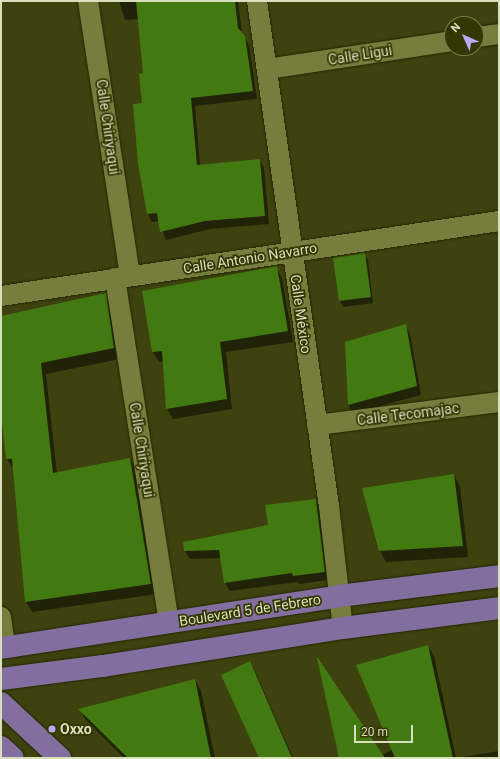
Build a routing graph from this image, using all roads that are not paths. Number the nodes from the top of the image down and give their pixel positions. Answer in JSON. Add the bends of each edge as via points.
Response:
{"nodes":[{"id":1,"x":88,"y":1,"type":"edge"},
{"id":2,"x":256,"y":1,"type":"edge"},
{"id":3,"x":499,"y":34,"type":"edge"},
{"id":4,"x":484,"y":36,"type":"edge"},
{"id":5,"x":444,"y":42,"type":"edge"},
{"id":6,"x":267,"y":69,"type":"junction"},
{"id":7,"x":499,"y":221,"type":"edge"},
{"id":8,"x":292,"y":252,"type":"junction"},
{"id":9,"x":122,"y":277,"type":"junction"},
{"id":10,"x":1,"y":296,"type":"edge"},
{"id":11,"x":499,"y":402,"type":"edge"},
{"id":12,"x":317,"y":426,"type":"junction"},
{"id":13,"x":499,"y":576,"type":"edge"},
{"id":14,"x":339,"y":596,"type":"junction"},
{"id":15,"x":499,"y":608,"type":"edge"},
{"id":16,"x":1,"y":617,"type":"edge"},
{"id":17,"x":169,"y":623,"type":"junction"},
{"id":18,"x":343,"y":628,"type":"junction"},
{"id":19,"x":3,"y":647,"type":"edge"},
{"id":20,"x":1,"y":680,"type":"edge"},
{"id":21,"x":1,"y":703,"type":"edge"},
{"id":22,"x":1,"y":747,"type":"edge"},
{"id":23,"x":12,"y":758,"type":"edge"},
{"id":24,"x":60,"y":758,"type":"edge"}],
"edges":[{"from":1,"to":9,"type":"street","name":"Calle Chiriyaqui"},
{"from":2,"to":6,"type":"street","name":"Calle México"},
{"from":3,"to":4,"type":"street"},
{"from":5,"to":6,"type":"street","name":"Calle Ligui"},
{"from":6,"to":8,"type":"street","name":"Calle México"},
{"from":7,"to":8,"type":"street","name":"Calle Antonio Navarro"},
{"from":8,"to":9,"type":"street","name":"Calle Antonio Navarro"},
{"from":8,"to":12,"type":"street","name":"Calle México"},
{"from":9,"to":10,"type":"street","name":"Calle Antonio Navarro"},
{"from":9,"to":17,"type":"street","name":"Calle Chiriyaqui"},
{"from":11,"to":12,"type":"street","name":"Calle Tecomajac"},
{"from":12,"to":14,"type":"street","name":"Calle México","via":[[330,506]]},
{"from":13,"to":14,"type":"main road","name":"Boulevard 5 de Febrero"},
{"from":14,"to":17,"type":"main road","name":"Boulevard 5 de Febrero"},
{"from":14,"to":18,"type":"street","name":"Calle México"},
{"from":15,"to":18,"type":"main road"},
{"from":16,"to":19,"type":"street"},
{"from":17,"to":19,"type":"main road","name":"Boulevard 5 de Febrero"},
{"from":18,"to":20,"type":"main road"},
{"from":21,"to":24,"type":"main road"},
{"from":22,"to":23,"type":"main road"}]}
